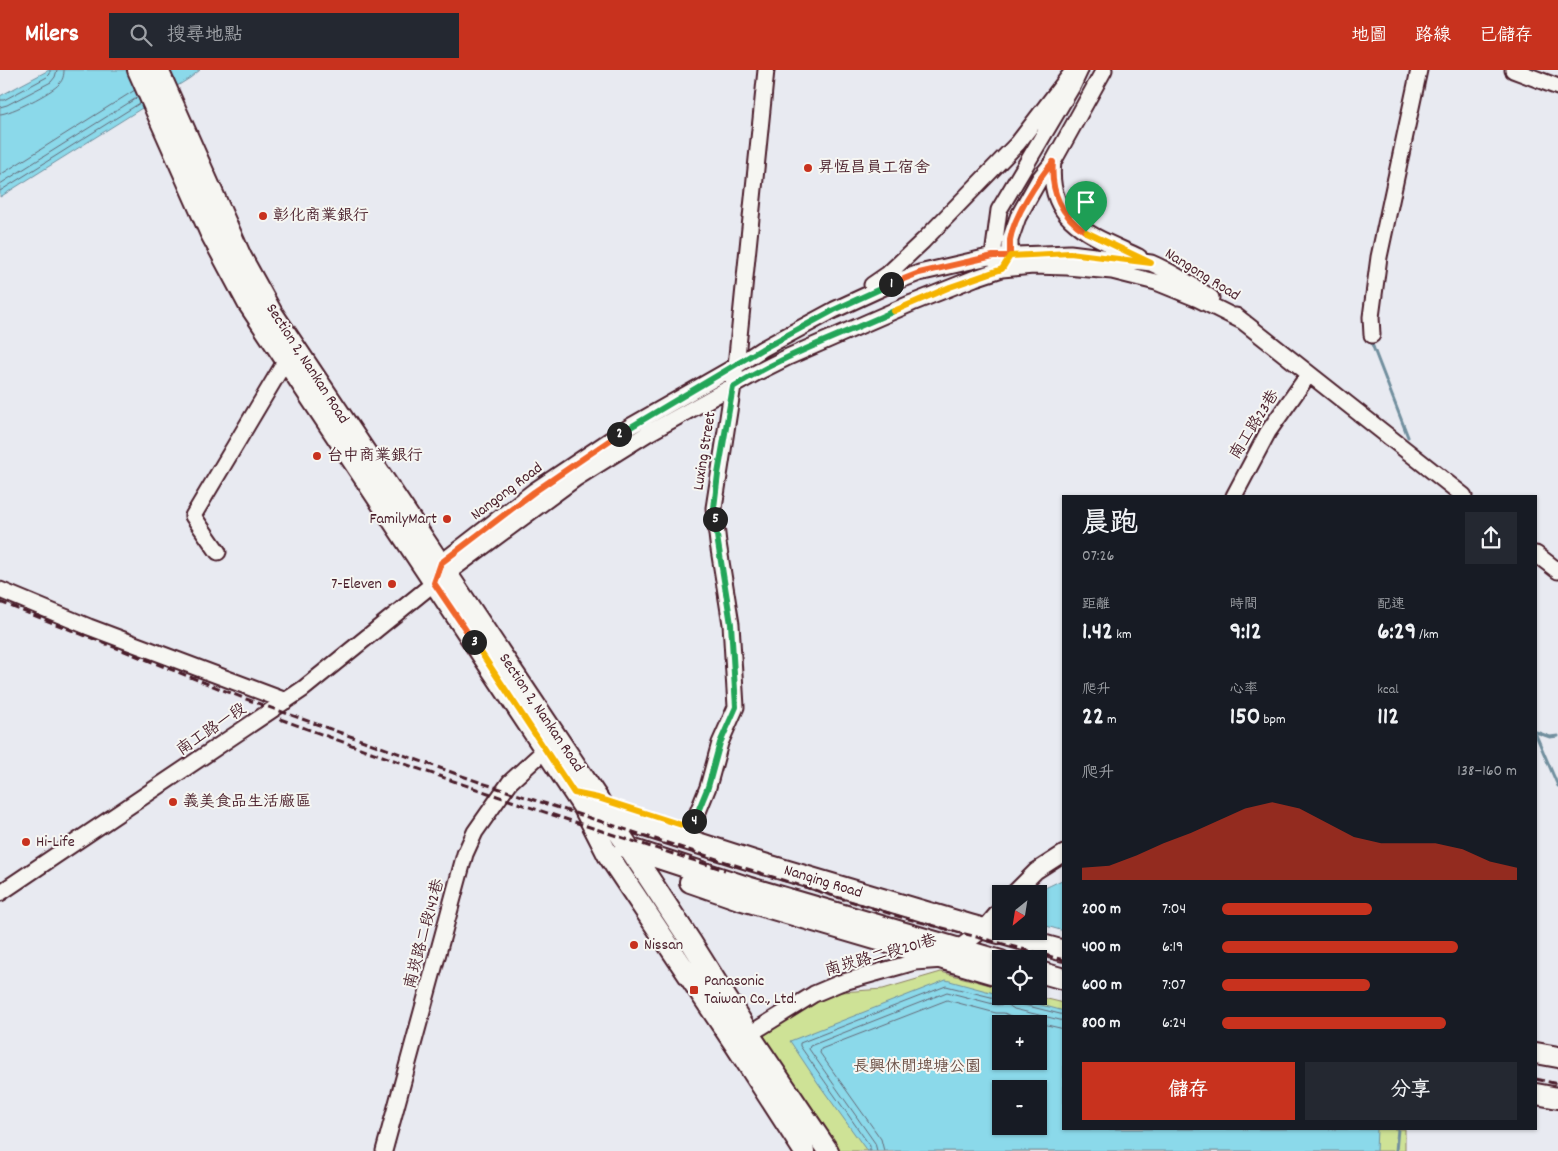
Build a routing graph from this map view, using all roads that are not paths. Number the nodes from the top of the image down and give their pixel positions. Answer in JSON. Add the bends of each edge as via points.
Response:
{"nodes":[{"id":1,"x":138,"y":70,"type":"edge"},
{"id":2,"x":158,"y":70,"type":"edge"},
{"id":3,"x":766,"y":70,"type":"edge"},
{"id":4,"x":1074,"y":70,"type":"edge"},
{"id":5,"x":1080,"y":70,"type":"edge"},
{"id":6,"x":1104,"y":70,"type":"edge"},
{"id":7,"x":1420,"y":70,"type":"edge"},
{"id":8,"x":1513,"y":70,"type":"edge"},
{"id":9,"x":1558,"y":87,"type":"edge"},
{"id":10,"x":168,"y":118,"type":"junction"},
{"id":11,"x":1053,"y":162,"type":"junction"},
{"id":12,"x":993,"y":256,"type":"junction"},
{"id":13,"x":1006,"y":263,"type":"junction"},
{"id":14,"x":1151,"y":263,"type":"junction"},
{"id":15,"x":834,"y":310,"type":"junction"},
{"id":16,"x":1244,"y":322,"type":"junction"},
{"id":17,"x":1372,"y":335,"type":"dead end"},
{"id":18,"x":286,"y":360,"type":"junction"},
{"id":19,"x":736,"y":366,"type":"junction"},
{"id":20,"x":1309,"y":374,"type":"junction"},
{"id":21,"x":733,"y":387,"type":"junction"},
{"id":22,"x":1235,"y":495,"type":"edge"},
{"id":23,"x":1463,"y":495,"type":"edge"},
{"id":24,"x":218,"y":552,"type":"dead end"},
{"id":25,"x":1537,"y":555,"type":"edge"},
{"id":26,"x":1558,"y":571,"type":"edge"},
{"id":27,"x":441,"y":573,"type":"junction"},
{"id":28,"x":0,"y":590,"type":"edge"},
{"id":29,"x":286,"y":701,"type":"junction"},
{"id":30,"x":545,"y":750,"type":"junction"},
{"id":31,"x":591,"y":803,"type":"junction"},
{"id":32,"x":691,"y":828,"type":"junction"},
{"id":33,"x":604,"y":848,"type":"junction"},
{"id":34,"x":1062,"y":854,"type":"edge"},
{"id":35,"x":634,"y":856,"type":"junction"},
{"id":36,"x":1022,"y":885,"type":"edge"},
{"id":37,"x":0,"y":893,"type":"edge"},
{"id":38,"x":992,"y":919,"type":"edge"},
{"id":39,"x":992,"y":919,"type":"edge"},
{"id":40,"x":992,"y":922,"type":"edge"},
{"id":41,"x":1048,"y":935,"type":"edge"},
{"id":42,"x":1062,"y":939,"type":"edge"},
{"id":43,"x":1041,"y":940,"type":"edge"},
{"id":44,"x":960,"y":948,"type":"junction"},
{"id":45,"x":1062,"y":949,"type":"edge"},
{"id":46,"x":992,"y":958,"type":"edge"},
{"id":47,"x":942,"y":960,"type":"junction"},
{"id":48,"x":992,"y":974,"type":"edge"},
{"id":49,"x":1047,"y":974,"type":"edge"},
{"id":50,"x":1062,"y":978,"type":"edge"},
{"id":51,"x":1047,"y":988,"type":"edge"},
{"id":52,"x":1062,"y":992,"type":"edge"},
{"id":53,"x":742,"y":1039,"type":"junction"},
{"id":54,"x":1537,"y":1053,"type":"edge"},
{"id":55,"x":1558,"y":1058,"type":"edge"},
{"id":56,"x":1537,"y":1065,"type":"edge"},
{"id":57,"x":1558,"y":1070,"type":"edge"},
{"id":58,"x":1537,"y":1094,"type":"edge"},
{"id":59,"x":1558,"y":1098,"type":"edge"},
{"id":60,"x":1537,"y":1108,"type":"edge"},
{"id":61,"x":1558,"y":1112,"type":"edge"},
{"id":62,"x":384,"y":1151,"type":"edge"},
{"id":63,"x":804,"y":1151,"type":"edge"},
{"id":64,"x":828,"y":1151,"type":"edge"}],
"edges":[{"from":1,"to":10,"type":"main road"},
{"from":2,"to":10,"type":"main road"},
{"from":3,"to":19,"type":"street","name":"Luxing Street"},
{"from":4,"to":15,"type":"street","via":[[1018,143],[923,241],[888,274]]},
{"from":5,"to":12,"type":"street","via":[[999,210]]},
{"from":6,"to":11,"type":"street"},
{"from":7,"to":17,"type":"street","via":[[1379,257],[1371,317]]},
{"from":8,"to":9,"type":"street"},
{"from":10,"to":18,"type":"main road","name":"Section 2, Nankan Road","via":[[210,232],[248,303]]},
{"from":10,"to":27,"type":"main road","name":"Section 2, Nankan Road","via":[[192,146],[241,257],[272,313]]},
{"from":11,"to":13,"type":"street","via":[[1018,217]]},
{"from":11,"to":14,"type":"street","via":[[1052,179],[1056,195],[1070,220],[1086,232]]},
{"from":12,"to":13,"type":"street"},
{"from":12,"to":15,"type":"street","name":"Nangong Road","via":[[919,273]]},
{"from":13,"to":14,"type":"street","name":"Nangong Road","via":[[1070,253]]},
{"from":13,"to":16,"type":"street","name":"Nangong Road","via":[[1112,271],[1156,282]]},
{"from":13,"to":21,"type":"street","name":"Nangong Road","via":[[780,361]]},
{"from":14,"to":16,"type":"street","name":"Nangong Road","via":[[1197,288]]},
{"from":15,"to":19,"type":"street","name":"Nangong Road"},
{"from":16,"to":20,"type":"street","name":"Nangong Road"},
{"from":18,"to":24,"type":"street","via":[[193,516]]},
{"from":18,"to":27,"type":"main road","name":"Section 2, Nankan Road"},
{"from":19,"to":21,"type":"street","name":"Luxing Street"},
{"from":19,"to":27,"type":"street","name":"Nangong Road","via":[[632,426],[534,492]]},
{"from":20,"to":22,"type":"street","name":"南工路23巷","via":[[1268,432]]},
{"from":20,"to":23,"type":"street","name":"Nangong Road"},
{"from":21,"to":27,"type":"street","name":"Nangong Road","via":[[647,434],[575,479]]},
{"from":21,"to":32,"type":"street","name":"Luxing Street","via":[[714,508],[731,624],[736,707]]},
{"from":25,"to":26,"type":"street"},
{"from":27,"to":29,"type":"street","name":"南工路一段"},
{"from":27,"to":30,"type":"main road","name":"Section 2, Nankan Road"},
{"from":27,"to":31,"type":"main road","name":"Section 2, Nankan Road"},
{"from":28,"to":29,"type":"street"},
{"from":29,"to":37,"type":"street","name":"南工路一段"},
{"from":30,"to":31,"type":"main road","name":"Section 2, Nankan Road"},
{"from":30,"to":62,"type":"street","name":"南崁路二段142巷","via":[[510,782],[475,832],[465,854]]},
{"from":31,"to":32,"type":"main road"},
{"from":31,"to":33,"type":"main road","name":"Section 2, Nankan Road"},
{"from":31,"to":35,"type":"main road","name":"Section 2, Nankan Road"},
{"from":31,"to":39,"type":"main road","name":"Nanqing Road","via":[[754,861]]},
{"from":32,"to":38,"type":"main road"},
{"from":33,"to":35,"type":"main road","name":"Nanqing Road"},
{"from":33,"to":53,"type":"main road","name":"Section 2, Nankan Road"},
{"from":34,"to":36,"type":"street","via":[[1036,871]]},
{"from":35,"to":44,"type":"main road","name":"Nanqing Road"},
{"from":35,"to":47,"type":"main road","via":[[739,899]]},
{"from":35,"to":53,"type":"main road","name":"Section 2, Nankan Road","via":[[691,942]]},
{"from":40,"to":44,"type":"street","name":"南崁路二段201巷"},
{"from":41,"to":42,"type":"main road"},
{"from":43,"to":45,"type":"main road","name":"Nanqing Road"},
{"from":44,"to":46,"type":"main road","name":"Nanqing Road"},
{"from":44,"to":47,"type":"street","name":"南崁路二段201巷"},
{"from":47,"to":48,"type":"main road"},
{"from":47,"to":53,"type":"street","name":"南崁路二段201巷","via":[[914,962],[840,983],[814,994]]},
{"from":49,"to":50,"type":"main road"},
{"from":51,"to":52,"type":"main road"},
{"from":53,"to":63,"type":"main road","name":"Section 2, Nankan Road"},
{"from":53,"to":64,"type":"main road","name":"Section 2, Nankan Road"},
{"from":54,"to":55,"type":"main road"},
{"from":56,"to":57,"type":"main road"},
{"from":58,"to":59,"type":"main road"},
{"from":60,"to":61,"type":"main road"}]}
